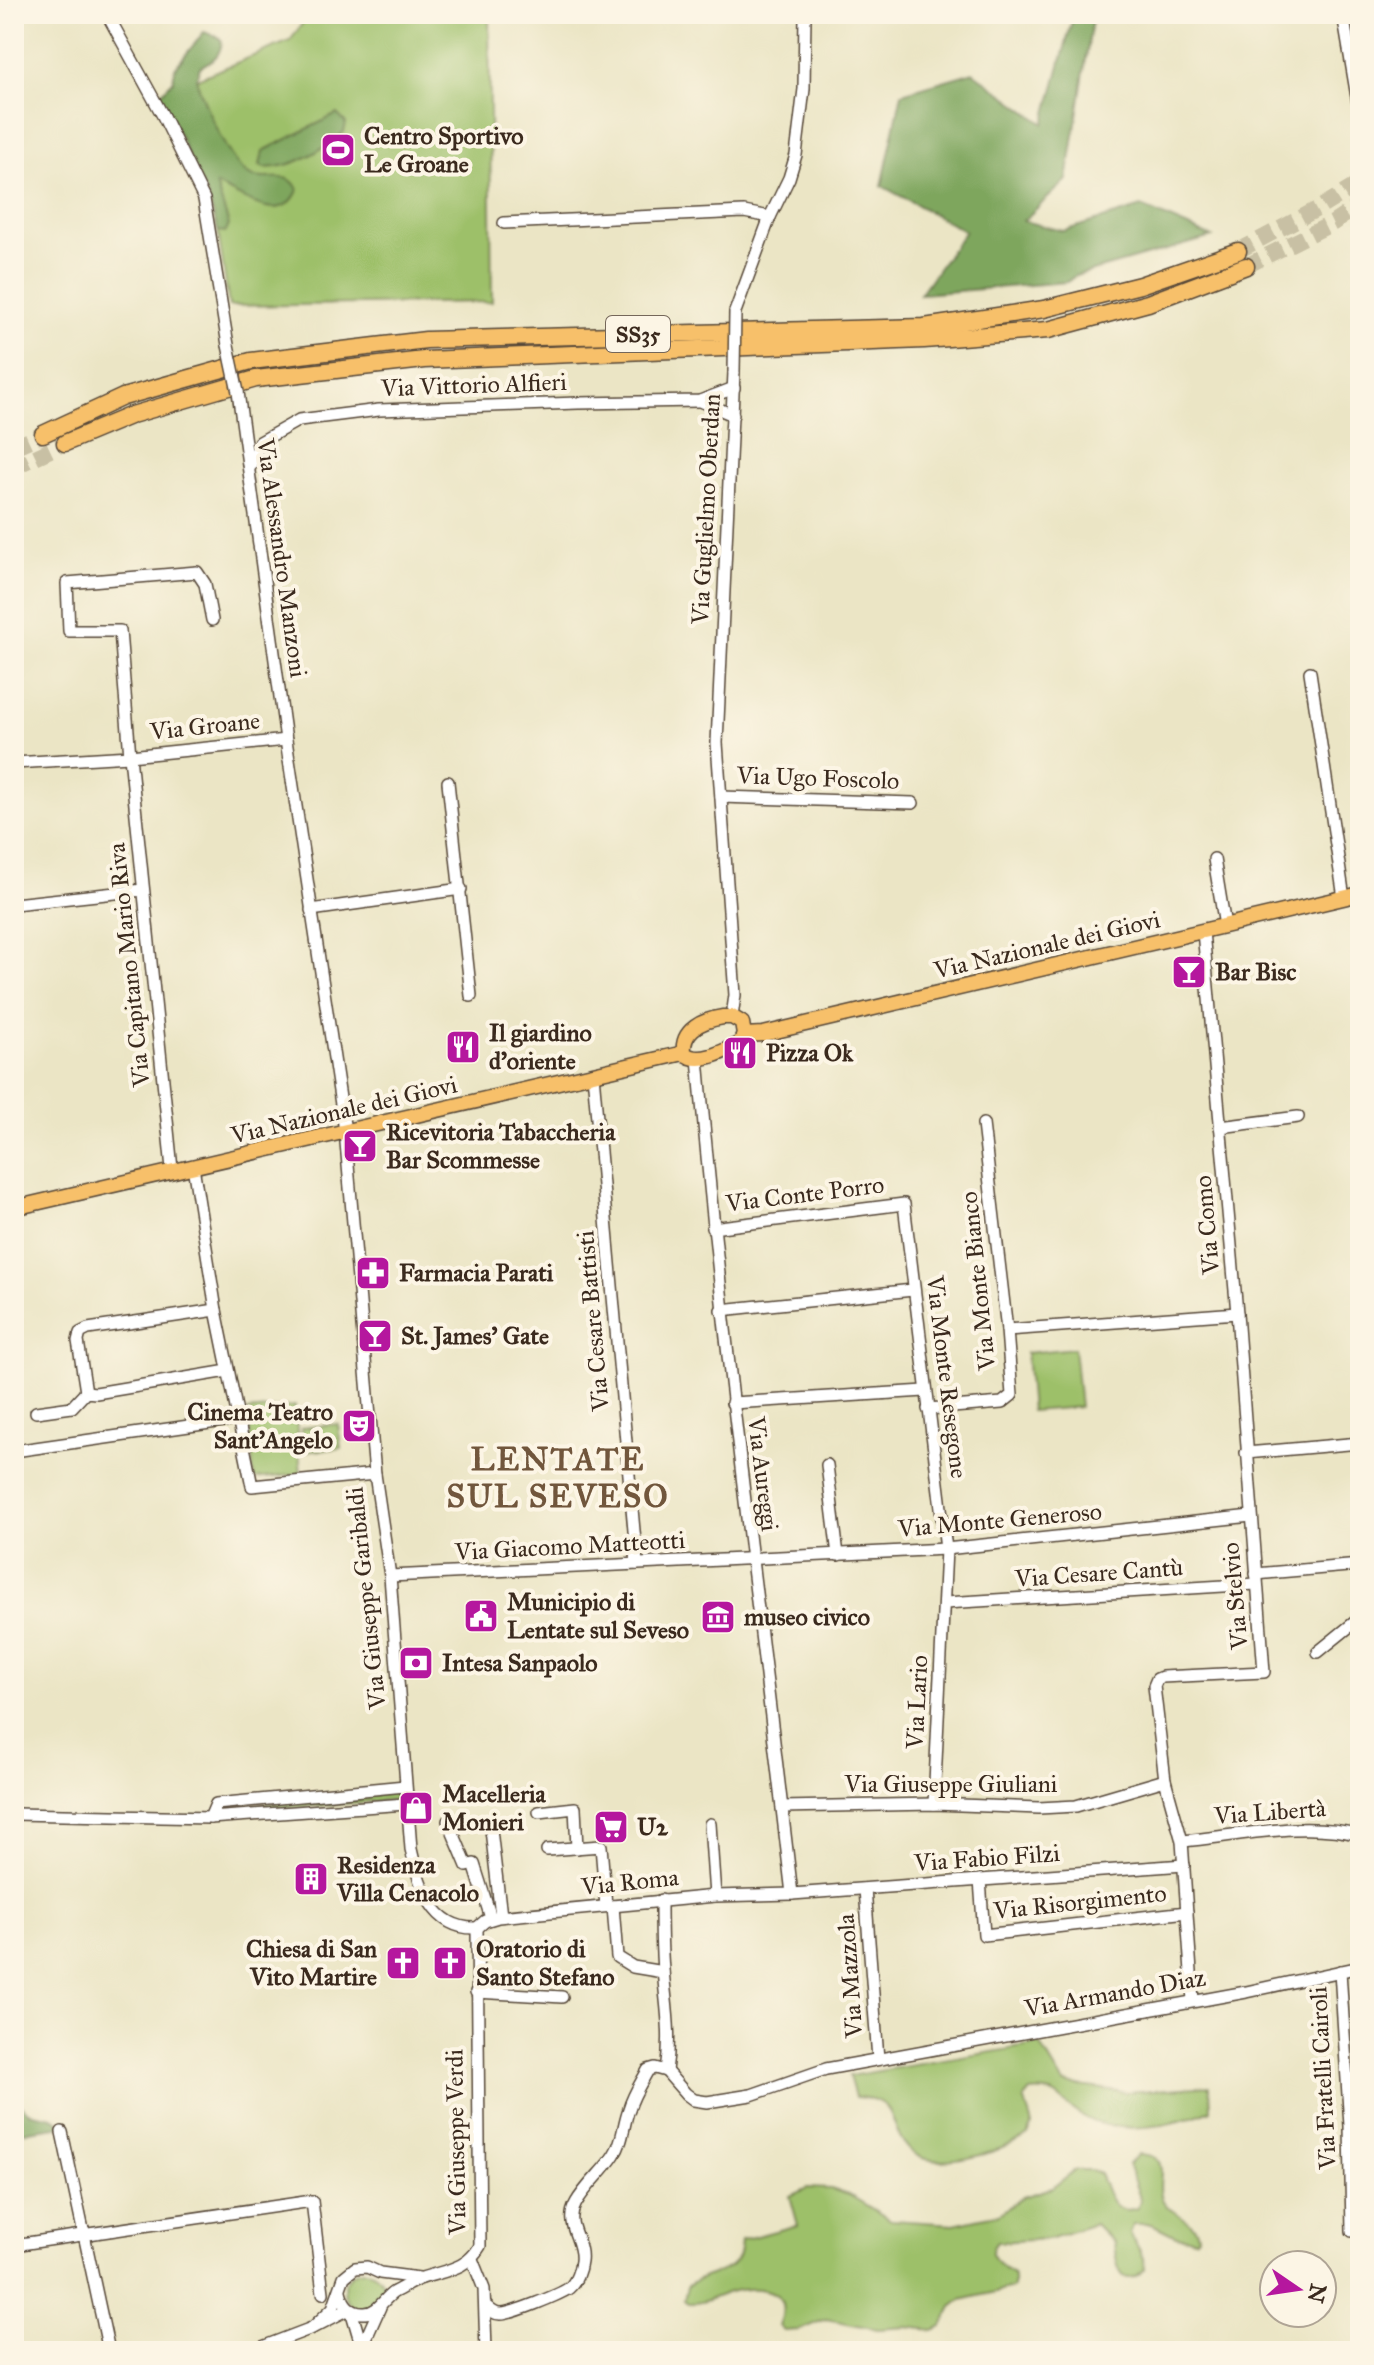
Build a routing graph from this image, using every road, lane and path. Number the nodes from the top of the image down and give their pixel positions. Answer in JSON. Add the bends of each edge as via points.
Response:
{"nodes":[{"id":1,"x":107,"y":14,"type":"edge"},
{"id":2,"x":805,"y":14,"type":"edge"},
{"id":3,"x":1343,"y":14,"type":"edge"},
{"id":4,"x":1360,"y":115,"type":"edge"},
{"id":5,"x":770,"y":217,"type":"junction"},
{"id":6,"x":504,"y":223,"type":"dead end"},
{"id":7,"x":1238,"y":251,"type":"tunnel mouth"},
{"id":8,"x":1246,"y":266,"type":"tunnel mouth"},
{"id":9,"x":734,"y":388,"type":"junction"},
{"id":10,"x":700,"y":401,"type":"junction"},
{"id":11,"x":733,"y":415,"type":"junction"},
{"id":12,"x":43,"y":434,"type":"tunnel mouth"},
{"id":13,"x":65,"y":443,"type":"tunnel mouth"},
{"id":14,"x":249,"y":480,"type":"junction"},
{"id":15,"x":212,"y":620,"type":"dead end"},
{"id":16,"x":1310,"y":672,"type":"dead end"},
{"id":17,"x":286,"y":740,"type":"junction"},
{"id":18,"x":130,"y":756,"type":"junction"},
{"id":19,"x":14,"y":763,"type":"edge"},
{"id":20,"x":448,"y":782,"type":"dead end"},
{"id":21,"x":721,"y":797,"type":"junction"},
{"id":22,"x":913,"y":803,"type":"dead end"},
{"id":23,"x":1214,"y":859,"type":"dead end"},
{"id":24,"x":461,"y":889,"type":"junction"},
{"id":25,"x":143,"y":890,"type":"junction"},
{"id":26,"x":1360,"y":894,"type":"edge"},
{"id":27,"x":1344,"y":898,"type":"junction"},
{"id":28,"x":14,"y":904,"type":"edge"},
{"id":29,"x":311,"y":910,"type":"junction"},
{"id":30,"x":1225,"y":926,"type":"junction"},
{"id":31,"x":1203,"y":931,"type":"junction"},
{"id":32,"x":471,"y":996,"type":"dead end"},
{"id":33,"x":732,"y":1017,"type":"junction"},
{"id":34,"x":744,"y":1035,"type":"junction"},
{"id":35,"x":684,"y":1053,"type":"junction"},
{"id":36,"x":698,"y":1058,"type":"junction"},
{"id":37,"x":593,"y":1074,"type":"junction"},
{"id":38,"x":1298,"y":1117,"type":"dead end"},
{"id":39,"x":983,"y":1124,"type":"dead end"},
{"id":40,"x":1220,"y":1127,"type":"junction"},
{"id":41,"x":345,"y":1131,"type":"junction"},
{"id":42,"x":193,"y":1166,"type":"junction"},
{"id":43,"x":172,"y":1169,"type":"junction"},
{"id":44,"x":904,"y":1204,"type":"joint"},
{"id":45,"x":14,"y":1208,"type":"edge"},
{"id":46,"x":712,"y":1228,"type":"junction"},
{"id":47,"x":913,"y":1290,"type":"junction"},
{"id":48,"x":216,"y":1310,"type":"junction"},
{"id":49,"x":721,"y":1310,"type":"junction"},
{"id":50,"x":1237,"y":1313,"type":"junction"},
{"id":51,"x":1007,"y":1330,"type":"junction"},
{"id":52,"x":228,"y":1371,"type":"junction"},
{"id":53,"x":925,"y":1391,"type":"junction"},
{"id":54,"x":86,"y":1392,"type":"junction"},
{"id":55,"x":732,"y":1403,"type":"junction"},
{"id":56,"x":928,"y":1409,"type":"junction"},
{"id":57,"x":36,"y":1412,"type":"dead end"},
{"id":58,"x":238,"y":1419,"type":"junction"},
{"id":59,"x":1360,"y":1443,"type":"edge"},
{"id":60,"x":14,"y":1451,"type":"edge"},
{"id":61,"x":1246,"y":1453,"type":"junction"},
{"id":62,"x":827,"y":1465,"type":"dead end"},
{"id":63,"x":375,"y":1474,"type":"junction"},
{"id":64,"x":1251,"y":1516,"type":"junction"},
{"id":65,"x":946,"y":1549,"type":"junction"},
{"id":66,"x":838,"y":1555,"type":"junction"},
{"id":67,"x":752,"y":1560,"type":"junction"},
{"id":68,"x":637,"y":1564,"type":"junction"},
{"id":69,"x":1360,"y":1565,"type":"edge"},
{"id":70,"x":390,"y":1576,"type":"junction"},
{"id":71,"x":1256,"y":1579,"type":"junction"},
{"id":72,"x":945,"y":1603,"type":"junction"},
{"id":73,"x":1360,"y":1618,"type":"edge"},
{"id":74,"x":1318,"y":1652,"type":"dead end"},
{"id":75,"x":1165,"y":1780,"type":"junction"},
{"id":76,"x":405,"y":1786,"type":"junction"},
{"id":77,"x":406,"y":1804,"type":"junction"},
{"id":78,"x":934,"y":1804,"type":"junction"},
{"id":79,"x":782,"y":1807,"type":"junction"},
{"id":80,"x":539,"y":1812,"type":"dead end"},
{"id":81,"x":14,"y":1814,"type":"edge"},
{"id":82,"x":210,"y":1818,"type":"junction"},
{"id":83,"x":448,"y":1821,"type":"dead end"},
{"id":84,"x":490,"y":1821,"type":"dead end"},
{"id":85,"x":710,"y":1824,"type":"dead end"},
{"id":86,"x":1360,"y":1835,"type":"edge"},
{"id":87,"x":1182,"y":1841,"type":"junction"},
{"id":88,"x":577,"y":1848,"type":"junction"},
{"id":89,"x":547,"y":1850,"type":"dead end"},
{"id":90,"x":1184,"y":1865,"type":"junction"},
{"id":91,"x":980,"y":1880,"type":"junction"},
{"id":92,"x":865,"y":1889,"type":"junction"},
{"id":93,"x":792,"y":1894,"type":"junction"},
{"id":94,"x":715,"y":1896,"type":"junction"},
{"id":95,"x":661,"y":1900,"type":"junction"},
{"id":96,"x":614,"y":1905,"type":"junction"},
{"id":97,"x":1187,"y":1912,"type":"junction"},
{"id":98,"x":496,"y":1917,"type":"junction"},
{"id":99,"x":477,"y":1928,"type":"junction"},
{"id":100,"x":1360,"y":1967,"type":"edge"},
{"id":101,"x":1340,"y":1971,"type":"junction"},
{"id":102,"x":663,"y":1972,"type":"junction"},
{"id":103,"x":476,"y":1992,"type":"junction"},
{"id":104,"x":562,"y":1997,"type":"dead end"},
{"id":105,"x":1193,"y":2001,"type":"junction"},
{"id":106,"x":878,"y":2059,"type":"junction"},
{"id":107,"x":666,"y":2071,"type":"junction"},
{"id":108,"x":1355,"y":2126,"type":"edge"},
{"id":109,"x":62,"y":2132,"type":"dead end"},
{"id":110,"x":1352,"y":2231,"type":"dead end"},
{"id":111,"x":82,"y":2235,"type":"junction"},
{"id":112,"x":14,"y":2245,"type":"edge"},
{"id":113,"x":472,"y":2259,"type":"junction"},
{"id":114,"x":380,"y":2273,"type":"junction"},
{"id":115,"x":420,"y":2279,"type":"junction"},
{"id":116,"x":340,"y":2291,"type":"junction"},
{"id":117,"x":323,"y":2293,"type":"dead end"},
{"id":118,"x":382,"y":2302,"type":"junction"},
{"id":119,"x":485,"y":2305,"type":"junction"},
{"id":120,"x":350,"y":2310,"type":"junction"},
{"id":121,"x":312,"y":2328,"type":"junction"},
{"id":122,"x":363,"y":2348,"type":"edge"},
{"id":123,"x":109,"y":2351,"type":"edge"},
{"id":124,"x":252,"y":2351,"type":"edge"},
{"id":125,"x":486,"y":2351,"type":"edge"}],
"edges":[{"from":1,"to":14,"type":"street","name":"Via Alessandro Manzoni","bridge":true,"via":[[204,199]]},
{"from":2,"to":5,"type":"street","name":"Via Guglielmo Oberdan","via":[[798,140],[789,178]]},
{"from":3,"to":4,"type":"street"},
{"from":5,"to":6,"type":"street","via":[[744,212]]},
{"from":5,"to":9,"type":"street","name":"Via Guglielmo Oberdan","bridge":true,"via":[[735,312]]},
{"from":7,"to":12,"type":"highway","number":"SS35","via":[[1140,285],[1044,309],[924,327],[426,340],[251,361],[123,397]]},
{"from":8,"to":13,"type":"highway","number":"SS35","via":[[1148,303],[1048,330],[924,340],[424,360],[256,379],[132,415]]},
{"from":9,"to":10,"type":"street","name":"Via Vittorio Alfieri"},
{"from":9,"to":11,"type":"street","name":"Via Guglielmo Oberdan"},
{"from":10,"to":11,"type":"street"},
{"from":10,"to":14,"type":"street","name":"Via Vittorio Alfieri","via":[[379,410],[299,420],[260,442]]},
{"from":11,"to":21,"type":"street","name":"Via Guglielmo Oberdan","via":[[717,743]]},
{"from":14,"to":17,"type":"street","name":"Via Alessandro Manzoni"},
{"from":15,"to":18,"type":"street","name":"Via Capitano Mario Riva","via":[[205,584],[197,572],[67,583],[69,631],[120,631]]},
{"from":16,"to":27,"type":"street"},
{"from":17,"to":18,"type":"street","name":"Via Groane"},
{"from":17,"to":29,"type":"street","name":"Via Alessandro Manzoni"},
{"from":18,"to":19,"type":"street","name":"Via Groane"},
{"from":18,"to":25,"type":"street","name":"Via Capitano Mario Riva"},
{"from":20,"to":24,"type":"street"},
{"from":21,"to":22,"type":"street","name":"Via Ugo Foscolo"},
{"from":21,"to":33,"type":"street","name":"Via Guglielmo Oberdan","via":[[735,995]]},
{"from":23,"to":30,"type":"street"},
{"from":24,"to":29,"type":"street"},
{"from":24,"to":32,"type":"street"},
{"from":25,"to":28,"type":"street"},
{"from":25,"to":43,"type":"street","name":"Via Capitano Mario Riva"},
{"from":26,"to":27,"type":"main road","name":"Via Nazionale dei Giovi"},
{"from":27,"to":30,"type":"main road","name":"Via Nazionale dei Giovi"},
{"from":29,"to":41,"type":"street","name":"Via Alessandro Manzoni"},
{"from":30,"to":31,"type":"main road","name":"Via Nazionale dei Giovi"},
{"from":31,"to":34,"type":"main road","name":"Via Nazionale dei Giovi"},
{"from":31,"to":40,"type":"street","name":"Via Como"},
{"from":33,"to":34,"type":"main road","via":[[742,1023]]},
{"from":33,"to":35,"type":"main road","via":[[700,1023],[684,1041]]},
{"from":34,"to":36,"type":"main road","name":"Via Nazionale dei Giovi","via":[[731,1048]]},
{"from":35,"to":36,"type":"main road"},
{"from":35,"to":37,"type":"main road","name":"Via Nazionale dei Giovi"},
{"from":36,"to":46,"type":"street","name":"Via Aureggi"},
{"from":37,"to":41,"type":"main road","name":"Via Nazionale dei Giovi"},
{"from":37,"to":68,"type":"street","name":"Via Cesare Battisti"},
{"from":38,"to":40,"type":"street"},
{"from":39,"to":51,"type":"street","name":"Via Monte Bianco"},
{"from":40,"to":50,"type":"street","name":"Via Como"},
{"from":41,"to":42,"type":"main road","name":"Via Nazionale dei Giovi"},
{"from":41,"to":63,"type":"street","name":"Via Giuseppe Garibaldi"},
{"from":42,"to":43,"type":"main road","name":"Via Nazionale dei Giovi"},
{"from":42,"to":48,"type":"street"},
{"from":43,"to":45,"type":"main road","name":"Via Nazionale dei Giovi"},
{"from":44,"to":46,"type":"street","name":"Via Conte Porro"},
{"from":44,"to":47,"type":"street","name":"Via Monte Resegone"},
{"from":46,"to":49,"type":"street","name":"Via Aureggi"},
{"from":47,"to":49,"type":"street"},
{"from":47,"to":53,"type":"street","name":"Via Monte Resegone"},
{"from":48,"to":52,"type":"street"},
{"from":48,"to":54,"type":"street","via":[[80,1333]]},
{"from":49,"to":55,"type":"street","name":"Via Aureggi"},
{"from":50,"to":51,"type":"street"},
{"from":50,"to":61,"type":"street","name":"Via Como"},
{"from":51,"to":56,"type":"street","name":"Via Monte Bianco","via":[[1012,1395],[1002,1403]]},
{"from":52,"to":54,"type":"street"},
{"from":52,"to":58,"type":"street"},
{"from":53,"to":55,"type":"street"},
{"from":53,"to":56,"type":"street","name":"Via Monte Resegone"},
{"from":54,"to":57,"type":"street","via":[[72,1407]]},
{"from":55,"to":67,"type":"street","name":"Via Aureggi"},
{"from":56,"to":65,"type":"street","name":"Via Monte Resegone"},
{"from":58,"to":60,"type":"street"},
{"from":58,"to":63,"type":"street","via":[[252,1486]]},
{"from":59,"to":61,"type":"street"},
{"from":61,"to":64,"type":"street","name":"Via Como"},
{"from":62,"to":66,"type":"street"},
{"from":63,"to":70,"type":"street","name":"Via Giuseppe Garibaldi"},
{"from":64,"to":65,"type":"street","name":"Via Monte Generoso"},
{"from":64,"to":71,"type":"street","name":"Via Stelvio"},
{"from":65,"to":66,"type":"street","name":"Via Monte Generoso"},
{"from":65,"to":72,"type":"street","name":"Via Monte Resegone"},
{"from":66,"to":67,"type":"street","name":"Via Monte Generoso"},
{"from":67,"to":68,"type":"street","name":"Via Giacomo Matteotti"},
{"from":67,"to":79,"type":"street","name":"Via Aureggi"},
{"from":68,"to":70,"type":"street","name":"Via Giacomo Matteotti"},
{"from":69,"to":71,"type":"street","name":"Via Cesare Cantù"},
{"from":70,"to":76,"type":"street","name":"Via Giuseppe Garibaldi"},
{"from":71,"to":72,"type":"street","name":"Via Cesare Cantù"},
{"from":71,"to":75,"type":"street","name":"Via Stelvio","via":[[1264,1672],[1157,1679],[1153,1693]]},
{"from":72,"to":78,"type":"street","name":"Via Lario"},
{"from":73,"to":74,"type":"street"},
{"from":75,"to":78,"type":"street","name":"Via Giuseppe Giuliani","via":[[1076,1806]]},
{"from":75,"to":87,"type":"street"},
{"from":76,"to":77,"type":"street","name":"Via Giuseppe Garibaldi"},
{"from":76,"to":82,"type":"street","via":[[216,1804]]},
{"from":77,"to":82,"type":"street"},
{"from":77,"to":99,"type":"street","name":"Via Giuseppe Garibaldi","via":[[424,1892],[436,1912],[455,1926]]},
{"from":78,"to":79,"type":"street","name":"Via Giuseppe Giuliani"},
{"from":79,"to":93,"type":"street","name":"Via Aureggi"},
{"from":80,"to":88,"type":"street","via":[[575,1808]]},
{"from":81,"to":82,"type":"street"},
{"from":83,"to":98,"type":"street","via":[[467,1866],[474,1864]]},
{"from":84,"to":98,"type":"street"},
{"from":85,"to":94,"type":"street"},
{"from":86,"to":87,"type":"street","name":"Via Libertà","via":[[1303,1828]]},
{"from":87,"to":90,"type":"street"},
{"from":88,"to":89,"type":"street"},
{"from":88,"to":96,"type":"street","via":[[601,1846]]},
{"from":90,"to":91,"type":"street","name":"Via Fabio Filzi"},
{"from":90,"to":97,"type":"street"},
{"from":91,"to":92,"type":"street","name":"Via Fabio Filzi"},
{"from":91,"to":97,"type":"street","name":"Via Risorgimento","via":[[984,1935]]},
{"from":92,"to":93,"type":"street","name":"Via Fabio Filzi"},
{"from":92,"to":106,"type":"street","name":"Via Mazzola"},
{"from":93,"to":94,"type":"street","name":"Via Roma"},
{"from":94,"to":95,"type":"street","name":"Via Roma"},
{"from":95,"to":96,"type":"street","name":"Via Roma"},
{"from":95,"to":102,"type":"street"},
{"from":96,"to":98,"type":"street","name":"Via Roma"},
{"from":96,"to":102,"type":"street","via":[[617,1957],[633,1967]]},
{"from":97,"to":105,"type":"street"},
{"from":98,"to":99,"type":"street"},
{"from":99,"to":103,"type":"street","name":"Via Giuseppe Verdi"},
{"from":100,"to":101,"type":"street","name":"Via Armando Diaz"},
{"from":101,"to":105,"type":"street","name":"Via Armando Diaz"},
{"from":101,"to":108,"type":"street","name":"Via Fratelli Cairoli"},
{"from":102,"to":107,"type":"street","via":[[669,2012]]},
{"from":103,"to":104,"type":"street"},
{"from":103,"to":113,"type":"street","name":"Via Giuseppe Verdi","via":[[481,2232]]},
{"from":105,"to":106,"type":"street","name":"Via Armando Diaz"},
{"from":106,"to":107,"type":"street","name":"Via Armando Diaz","via":[[707,2102],[686,2094]]},
{"from":107,"to":119,"type":"street","via":[[648,2070],[614,2155],[575,2205],[570,2219],[582,2249],[578,2276],[568,2289],[501,2315]]},
{"from":108,"to":110,"type":"street","name":"Via Fratelli Cairoli"},
{"from":109,"to":111,"type":"street"},
{"from":111,"to":112,"type":"street"},
{"from":111,"to":117,"type":"street","via":[[312,2201]]},
{"from":111,"to":123,"type":"street"},
{"from":113,"to":115,"type":"street"},
{"from":113,"to":119,"type":"street","name":"Via Giuseppe Verdi"},
{"from":114,"to":115,"type":"street"},
{"from":114,"to":116,"type":"street","via":[[355,2268],[344,2277]]},
{"from":114,"to":118,"type":"street","via":[[386,2286]]},
{"from":115,"to":118,"type":"street"},
{"from":116,"to":120,"type":"street"},
{"from":116,"to":121,"type":"street"},
{"from":118,"to":120,"type":"street","via":[[365,2313]]},
{"from":118,"to":122,"type":"street"},
{"from":119,"to":125,"type":"street","name":"Via Giuseppe Verdi"},
{"from":120,"to":121,"type":"street"},
{"from":120,"to":122,"type":"street"},
{"from":121,"to":124,"type":"street"}]}
